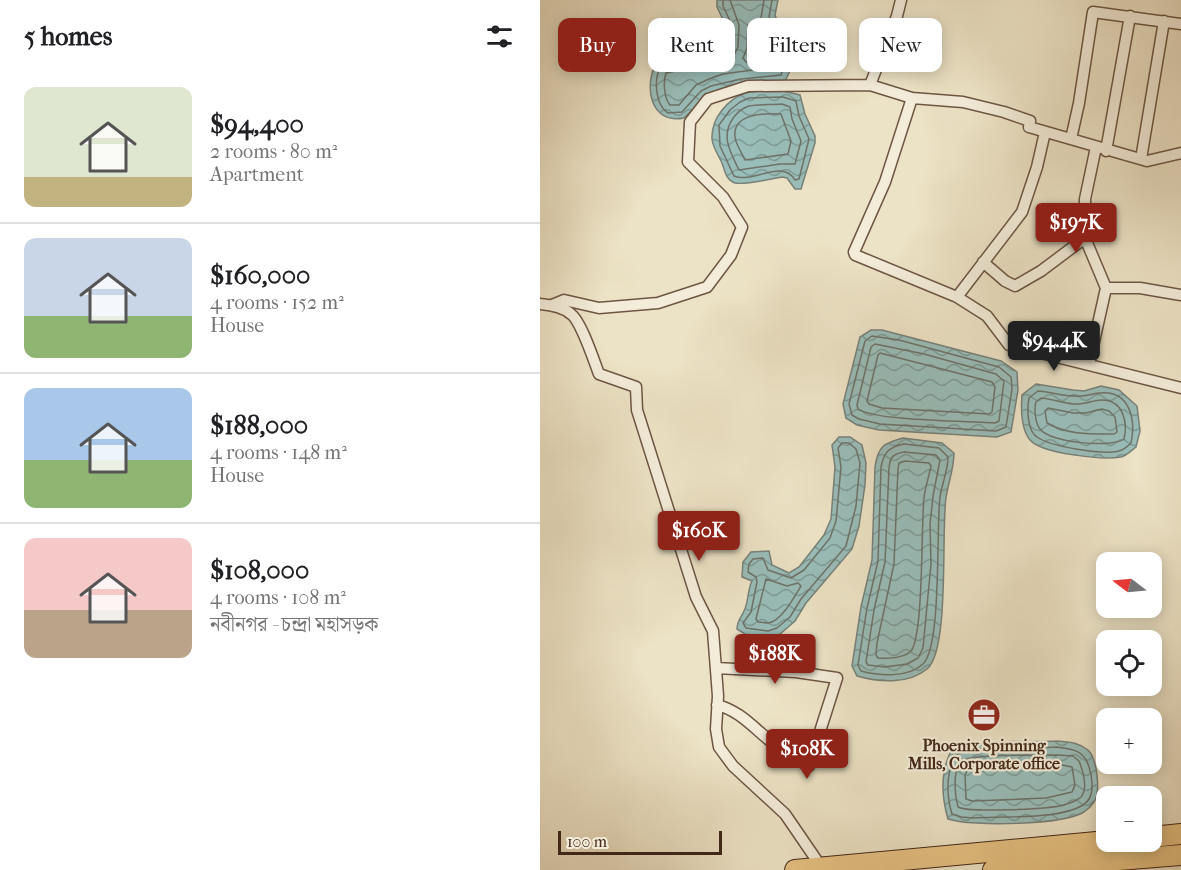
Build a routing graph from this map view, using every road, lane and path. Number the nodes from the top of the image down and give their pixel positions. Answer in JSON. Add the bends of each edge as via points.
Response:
{"nodes":[{"id":1,"x":901,"y":0,"type":"edge"},
{"id":2,"x":1130,"y":16,"type":"junction"},
{"id":3,"x":1164,"y":21,"type":"junction"},
{"id":4,"x":1181,"y":24,"type":"edge"},
{"id":5,"x":870,"y":85,"type":"junction"},
{"id":6,"x":912,"y":98,"type":"junction"},
{"id":7,"x":1045,"y":132,"type":"junction"},
{"id":8,"x":1071,"y":139,"type":"junction"},
{"id":9,"x":1101,"y":149,"type":"junction"},
{"id":10,"x":1180,"y":150,"type":"edge"},
{"id":11,"x":1141,"y":159,"type":"junction"},
{"id":12,"x":1084,"y":238,"type":"junction"},
{"id":13,"x":983,"y":262,"type":"junction"},
{"id":14,"x":1106,"y":288,"type":"junction"},
{"id":15,"x":1181,"y":295,"type":"edge"},
{"id":16,"x":957,"y":297,"type":"junction"},
{"id":17,"x":540,"y":304,"type":"edge"},
{"id":18,"x":552,"y":305,"type":"junction"},
{"id":19,"x":1089,"y":364,"type":"junction"},
{"id":20,"x":1181,"y":388,"type":"edge"},
{"id":21,"x":716,"y":668,"type":"junction"},
{"id":22,"x":717,"y":705,"type":"junction"},
{"id":23,"x":1181,"y":834,"type":"edge"},
{"id":24,"x":1162,"y":836,"type":"edge"},
{"id":25,"x":1096,"y":842,"type":"edge"},
{"id":26,"x":1181,"y":855,"type":"edge"},
{"id":27,"x":822,"y":868,"type":"junction"},
{"id":28,"x":795,"y":870,"type":"edge"},
{"id":29,"x":993,"y":870,"type":"edge"}],
"edges":[{"from":1,"to":5,"type":"street"},
{"from":2,"to":3,"type":"street"},
{"from":2,"to":8,"type":"street","via":[[1093,12]]},
{"from":2,"to":9,"type":"street"},
{"from":3,"to":4,"type":"street"},
{"from":3,"to":11,"type":"street"},
{"from":5,"to":6,"type":"street"},
{"from":5,"to":18,"type":"street","via":[[748,86],[708,99],[690,122],[688,162],[723,197],[742,226],[731,255],[707,286],[658,303],[599,308],[564,300]]},
{"from":6,"to":7,"type":"street","via":[[963,102],[1004,112],[1030,121],[1029,127]]},
{"from":6,"to":16,"type":"street","via":[[885,182],[854,252]]},
{"from":7,"to":8,"type":"street"},
{"from":7,"to":13,"type":"street","via":[[1022,212]]},
{"from":8,"to":9,"type":"street"},
{"from":9,"to":11,"type":"street"},
{"from":9,"to":12,"type":"street","via":[[1084,199]]},
{"from":10,"to":11,"type":"street","via":[[1148,161]]},
{"from":12,"to":13,"type":"street","via":[[1015,286]]},
{"from":12,"to":14,"type":"street"},
{"from":13,"to":16,"type":"street"},
{"from":14,"to":15,"type":"street","via":[[1140,288]]},
{"from":14,"to":19,"type":"street"},
{"from":16,"to":19,"type":"street","via":[[987,316],[1009,345]]},
{"from":17,"to":18,"type":"street"},
{"from":18,"to":21,"type":"street","via":[[573,315],[598,374],[636,387],[637,410],[680,548],[696,597],[713,631]]},
{"from":19,"to":20,"type":"street"},
{"from":21,"to":22,"type":"street"},
{"from":21,"to":22,"type":"street","via":[[837,678],[809,766],[779,748],[747,720]]},
{"from":22,"to":27,"type":"street","via":[[719,747],[733,766],[785,814]]},
{"from":23,"to":24,"type":"highway"},
{"from":25,"to":27,"type":"highway"},
{"from":26,"to":29,"type":"highway"},
{"from":27,"to":28,"type":"highway"}]}
